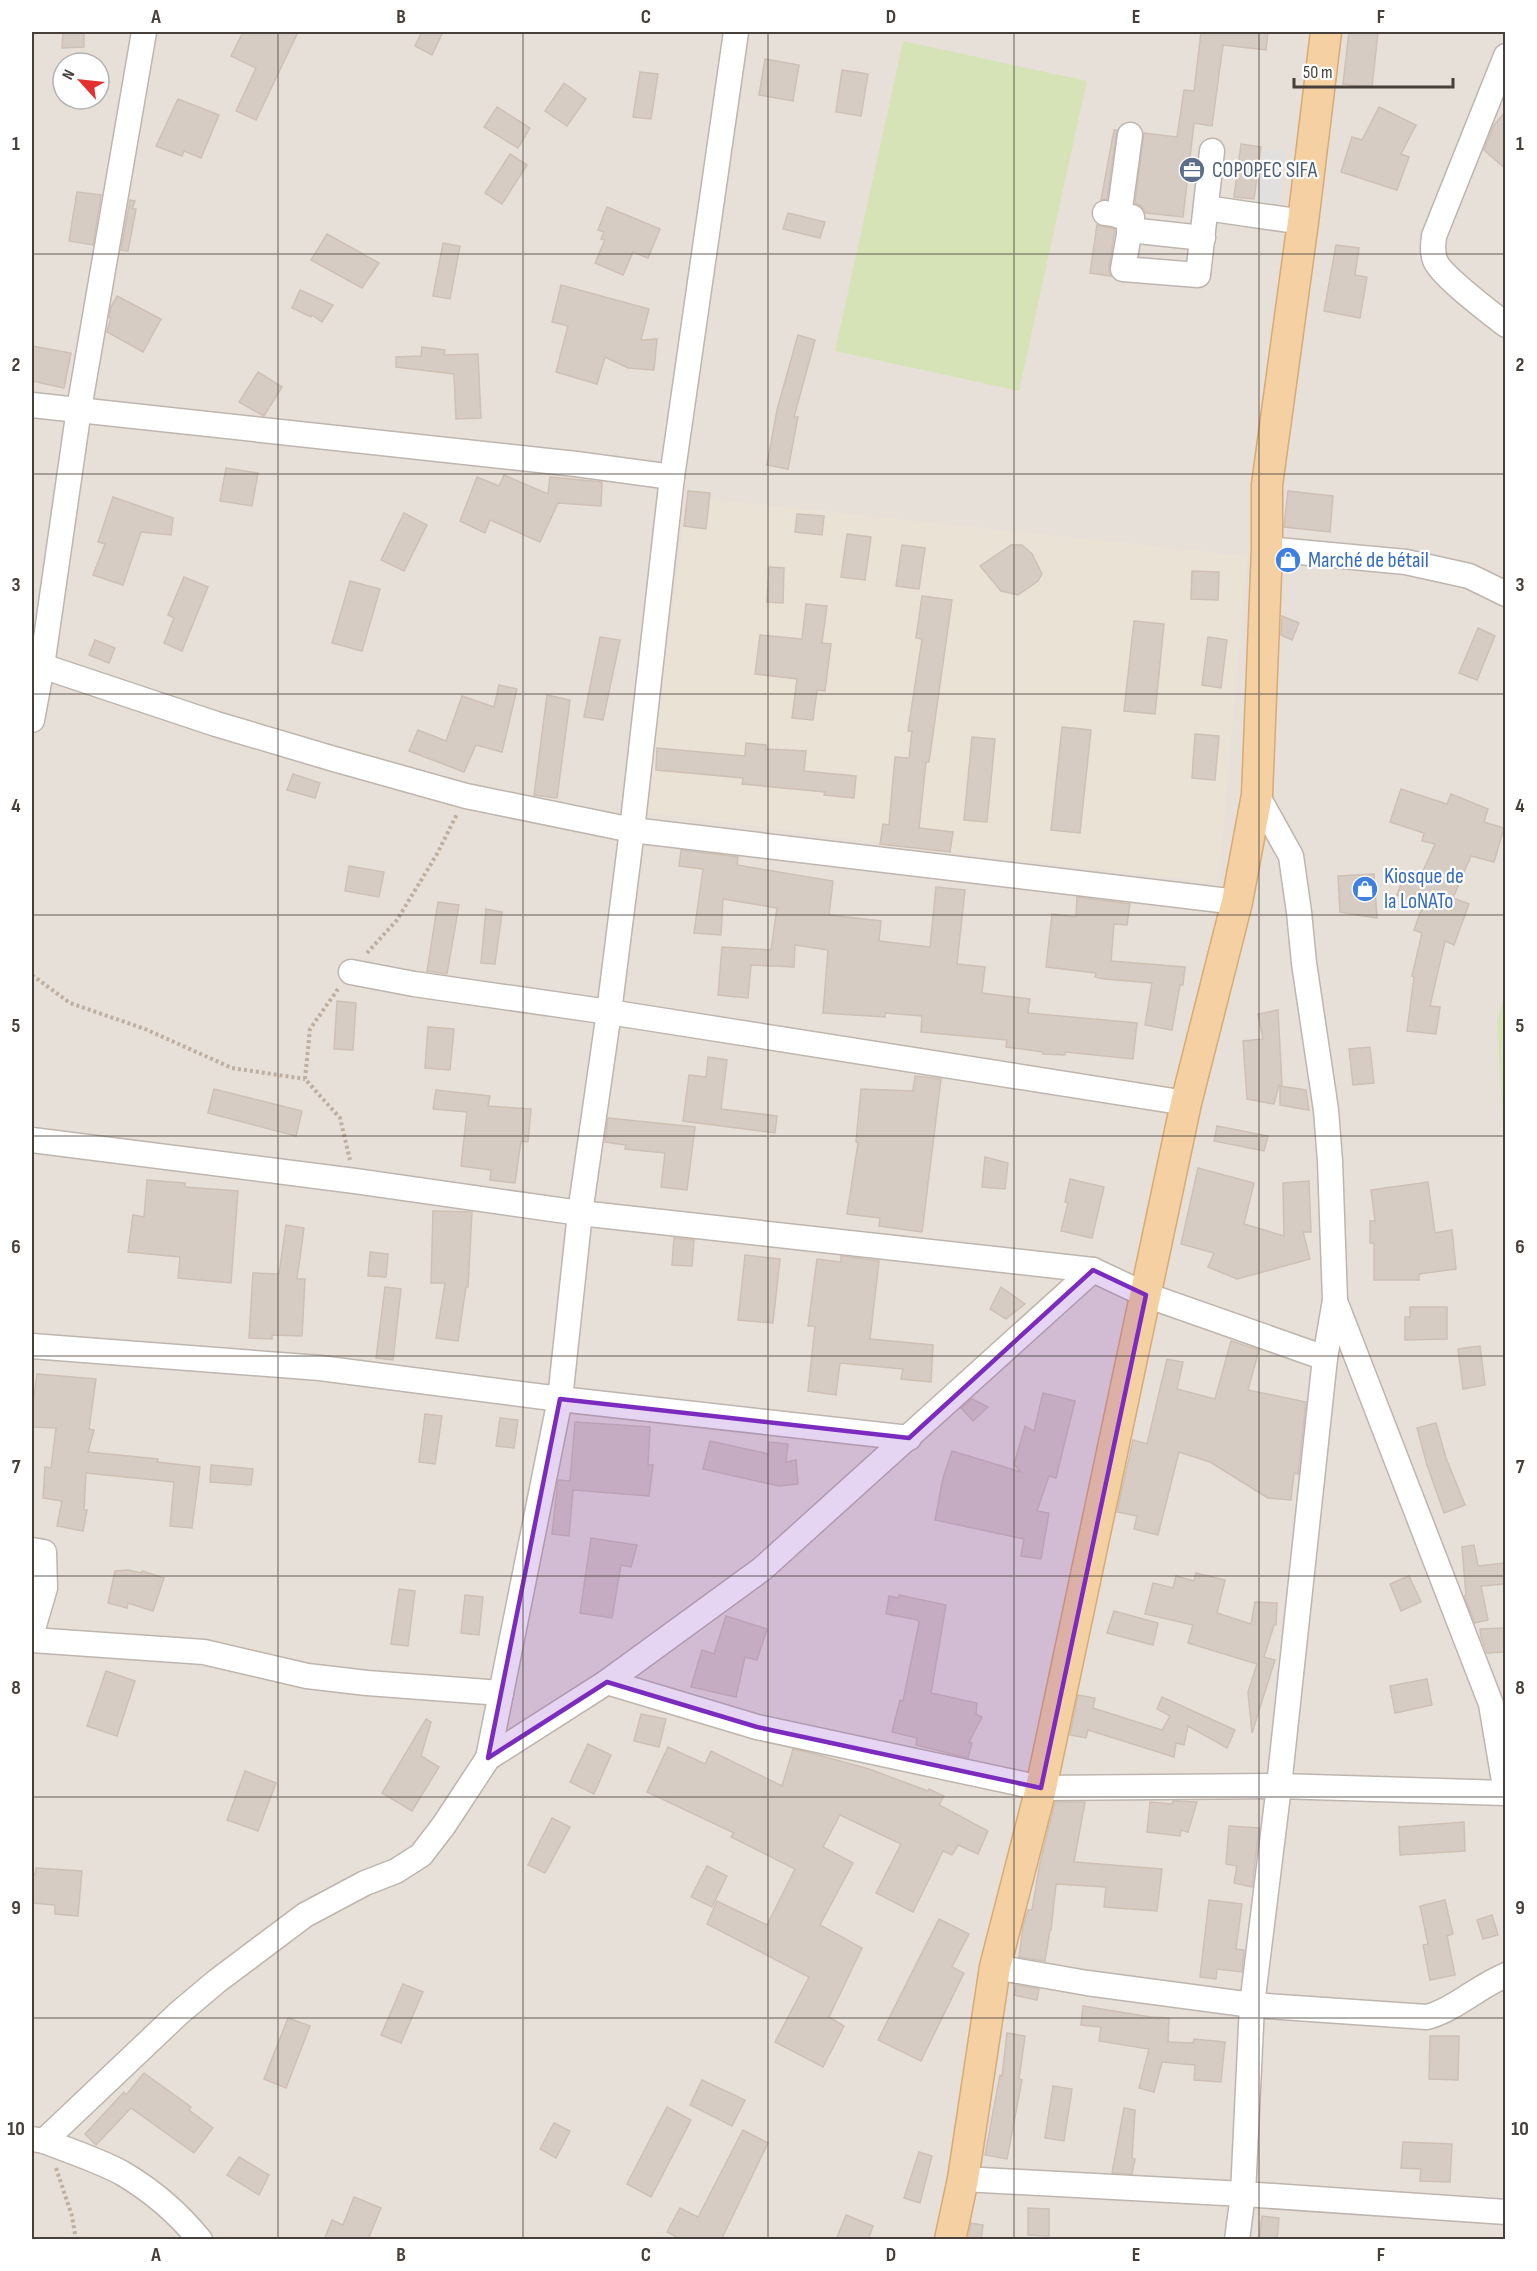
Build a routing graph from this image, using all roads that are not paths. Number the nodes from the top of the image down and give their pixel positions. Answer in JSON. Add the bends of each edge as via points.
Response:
{"nodes":[{"id":1,"x":144,"y":32,"type":"edge"},
{"id":2,"x":736,"y":32,"type":"edge"},
{"id":3,"x":1326,"y":32,"type":"edge"},
{"id":4,"x":1506,"y":56,"type":"edge"},
{"id":5,"x":1130,"y":135,"type":"dead end"},
{"id":6,"x":1212,"y":151,"type":"dead end"},
{"id":7,"x":1206,"y":208,"type":"junction"},
{"id":8,"x":1118,"y":220,"type":"junction"},
{"id":9,"x":1303,"y":222,"type":"junction"},
{"id":10,"x":1203,"y":238,"type":"junction"},
{"id":11,"x":1506,"y":325,"type":"edge"},
{"id":12,"x":32,"y":405,"type":"edge"},
{"id":13,"x":79,"y":409,"type":"junction"},
{"id":14,"x":672,"y":477,"type":"junction"},
{"id":15,"x":1267,"y":549,"type":"junction"},
{"id":16,"x":1506,"y":594,"type":"edge"},
{"id":17,"x":42,"y":666,"type":"junction"},
{"id":18,"x":32,"y":720,"type":"edge"},
{"id":19,"x":1257,"y":795,"type":"junction"},
{"id":20,"x":632,"y":830,"type":"junction"},
{"id":21,"x":1236,"y":902,"type":"junction"},
{"id":22,"x":351,"y":972,"type":"road end"},
{"id":23,"x":609,"y":1012,"type":"junction"},
{"id":24,"x":1186,"y":1103,"type":"junction"},
{"id":25,"x":32,"y":1140,"type":"edge"},
{"id":26,"x":580,"y":1213,"type":"junction"},
{"id":27,"x":1093,"y":1270,"type":"junction"},
{"id":28,"x":1146,"y":1295,"type":"junction"},
{"id":29,"x":1335,"y":1300,"type":"junction"},
{"id":30,"x":32,"y":1346,"type":"edge"},
{"id":31,"x":1325,"y":1358,"type":"junction"},
{"id":32,"x":561,"y":1399,"type":"junction"},
{"id":33,"x":909,"y":1438,"type":"junction"},
{"id":34,"x":32,"y":1550,"type":"edge"},
{"id":35,"x":32,"y":1632,"type":"edge"},
{"id":36,"x":32,"y":1640,"type":"edge"},
{"id":37,"x":607,"y":1682,"type":"junction"},
{"id":38,"x":501,"y":1693,"type":"junction"},
{"id":39,"x":1498,"y":1713,"type":"edge"},
{"id":40,"x":488,"y":1758,"type":"junction"},
{"id":41,"x":1279,"y":1786,"type":"junction"},
{"id":42,"x":1041,"y":1788,"type":"junction"},
{"id":43,"x":1505,"y":1793,"type":"edge"},
{"id":44,"x":995,"y":1967,"type":"junction"},
{"id":45,"x":1506,"y":1975,"type":"edge"},
{"id":46,"x":1252,"y":2005,"type":"junction"},
{"id":47,"x":38,"y":2140,"type":"edge"},
{"id":48,"x":963,"y":2179,"type":"junction"},
{"id":49,"x":1243,"y":2194,"type":"junction"},
{"id":50,"x":1506,"y":2212,"type":"edge"},
{"id":51,"x":200,"y":2240,"type":"edge"},
{"id":52,"x":950,"y":2240,"type":"edge"},
{"id":53,"x":1237,"y":2240,"type":"edge"}],
"edges":[{"from":1,"to":13,"type":"street"},
{"from":2,"to":14,"type":"street"},
{"from":3,"to":9,"type":"main road"},
{"from":4,"to":11,"type":"street","via":[[1432,249],[1435,262],[1444,272]]},
{"from":5,"to":8,"type":"street"},
{"from":6,"to":7,"type":"street"},
{"from":7,"to":9,"type":"street"},
{"from":7,"to":10,"type":"street"},
{"from":8,"to":10,"type":"street"},
{"from":8,"to":10,"type":"street","via":[[1124,269],[1198,275]]},
{"from":9,"to":15,"type":"main road","via":[[1267,485]]},
{"from":12,"to":13,"type":"street"},
{"from":13,"to":14,"type":"street"},
{"from":13,"to":17,"type":"street"},
{"from":14,"to":20,"type":"street"},
{"from":15,"to":16,"type":"street","via":[[1406,562],[1469,576]]},
{"from":15,"to":19,"type":"main road"},
{"from":17,"to":18,"type":"street"},
{"from":17,"to":20,"type":"street","via":[[238,730],[466,796]]},
{"from":19,"to":21,"type":"main road"},
{"from":19,"to":29,"type":"street","via":[[1290,856],[1299,912],[1330,1151]]},
{"from":20,"to":21,"type":"street"},
{"from":20,"to":23,"type":"street"},
{"from":21,"to":24,"type":"main road"},
{"from":22,"to":23,"type":"street"},
{"from":23,"to":24,"type":"street"},
{"from":23,"to":26,"type":"street"},
{"from":24,"to":28,"type":"main road"},
{"from":25,"to":26,"type":"street"},
{"from":26,"to":27,"type":"street"},
{"from":26,"to":32,"type":"street"},
{"from":27,"to":28,"type":"street"},
{"from":27,"to":33,"type":"street"},
{"from":28,"to":31,"type":"street"},
{"from":28,"to":42,"type":"main road"},
{"from":29,"to":31,"type":"street"},
{"from":29,"to":39,"type":"street"},
{"from":30,"to":32,"type":"street","via":[[320,1368]]},
{"from":31,"to":41,"type":"street"},
{"from":32,"to":33,"type":"street"},
{"from":32,"to":38,"type":"street"},
{"from":33,"to":37,"type":"street","via":[[762,1569]]},
{"from":34,"to":35,"type":"street","via":[[44,1552],[45,1588]]},
{"from":36,"to":38,"type":"street","via":[[204,1652],[308,1676]]},
{"from":37,"to":40,"type":"street"},
{"from":37,"to":42,"type":"street","via":[[757,1727]]},
{"from":38,"to":40,"type":"street"},
{"from":39,"to":43,"type":"street"},
{"from":40,"to":47,"type":"street","via":[[421,1855],[305,1915],[179,2013]]},
{"from":41,"to":42,"type":"street"},
{"from":41,"to":43,"type":"street"},
{"from":41,"to":46,"type":"street"},
{"from":42,"to":44,"type":"main road"},
{"from":44,"to":46,"type":"street"},
{"from":44,"to":48,"type":"main road"},
{"from":45,"to":46,"type":"street","via":[[1443,2013],[1427,2017]]},
{"from":46,"to":49,"type":"street"},
{"from":47,"to":51,"type":"street","via":[[136,2182],[185,2222]]},
{"from":48,"to":49,"type":"street"},
{"from":48,"to":52,"type":"main road"},
{"from":49,"to":50,"type":"street"},
{"from":49,"to":53,"type":"street"}]}
